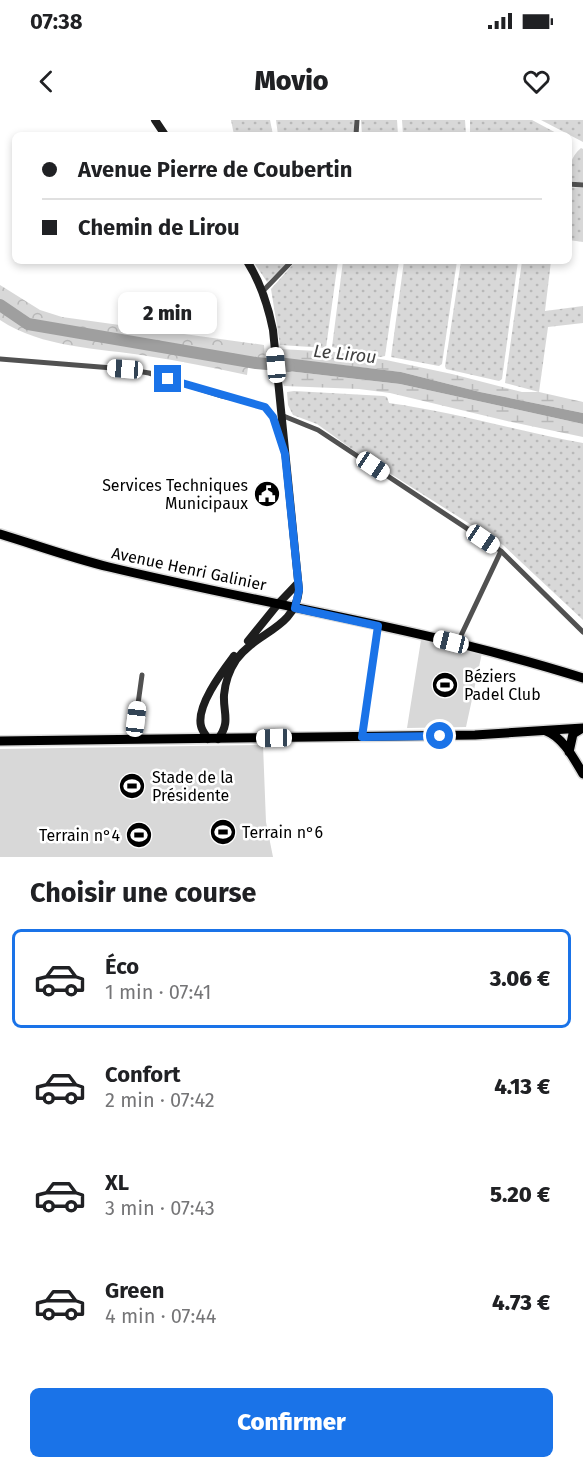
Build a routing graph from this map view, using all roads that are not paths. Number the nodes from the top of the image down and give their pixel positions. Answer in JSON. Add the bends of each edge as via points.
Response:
{"nodes":[{"id":1,"x":247,"y":264,"type":"edge"},
{"id":2,"x":289,"y":264,"type":"edge"},
{"id":3,"x":261,"y":288,"type":"junction"},
{"id":4,"x":0,"y":359,"type":"edge"},
{"id":5,"x":281,"y":415,"type":"junction"},
{"id":6,"x":285,"y":454,"type":"junction"},
{"id":7,"x":0,"y":534,"type":"edge"},
{"id":8,"x":501,"y":551,"type":"junction"},
{"id":9,"x":298,"y":583,"type":"junction"},
{"id":10,"x":278,"y":604,"type":"junction"},
{"id":11,"x":295,"y":608,"type":"junction"},
{"id":12,"x":378,"y":626,"type":"junction"},
{"id":13,"x":583,"y":632,"type":"edge"},
{"id":14,"x":457,"y":644,"type":"junction"},
{"id":15,"x":142,"y":675,"type":"dead end"},
{"id":16,"x":583,"y":678,"type":"edge"},
{"id":17,"x":583,"y":728,"type":"edge"},
{"id":18,"x":541,"y":731,"type":"junction"},
{"id":19,"x":362,"y":737,"type":"junction"},
{"id":20,"x":213,"y":739,"type":"junction"},
{"id":21,"x":133,"y":740,"type":"junction"},
{"id":22,"x":0,"y":741,"type":"edge"},
{"id":23,"x":569,"y":752,"type":"junction"},
{"id":24,"x":583,"y":774,"type":"edge"}],
"edges":[{"from":1,"to":3,"type":"main road"},
{"from":2,"to":3,"type":"street"},
{"from":3,"to":5,"type":"main road","via":[[269,310]]},
{"from":4,"to":6,"type":"street","via":[[149,373],[254,403],[265,407],[273,417]]},
{"from":5,"to":6,"type":"main road"},
{"from":5,"to":8,"type":"street","via":[[318,430]]},
{"from":6,"to":9,"type":"main road"},
{"from":7,"to":10,"type":"main road","name":"Avenue Henri Galinier","via":[[106,566]]},
{"from":8,"to":13,"type":"street"},
{"from":8,"to":14,"type":"street"},
{"from":9,"to":10,"type":"main road"},
{"from":9,"to":11,"type":"main road"},
{"from":10,"to":11,"type":"main road","name":"Avenue Henri Galinier"},
{"from":10,"to":20,"type":"main road","via":[[212,688],[201,726]]},
{"from":11,"to":12,"type":"main road","name":"Avenue Henri Galinier"},
{"from":11,"to":20,"type":"main road","via":[[282,624],[255,640],[235,661],[224,695],[225,730]]},
{"from":12,"to":14,"type":"main road","name":"Avenue Henri Galinier"},
{"from":12,"to":19,"type":"street"},
{"from":14,"to":16,"type":"main road","name":"Avenue Henri Galinier"},
{"from":15,"to":21,"type":"street"},
{"from":17,"to":18,"type":"main road"},
{"from":17,"to":23,"type":"main road","via":[[573,734]]},
{"from":18,"to":19,"type":"main road"},
{"from":18,"to":23,"type":"main road","via":[[553,734]]},
{"from":19,"to":20,"type":"main road"},
{"from":20,"to":21,"type":"main road"},
{"from":21,"to":22,"type":"main road"},
{"from":23,"to":24,"type":"main road"}]}
